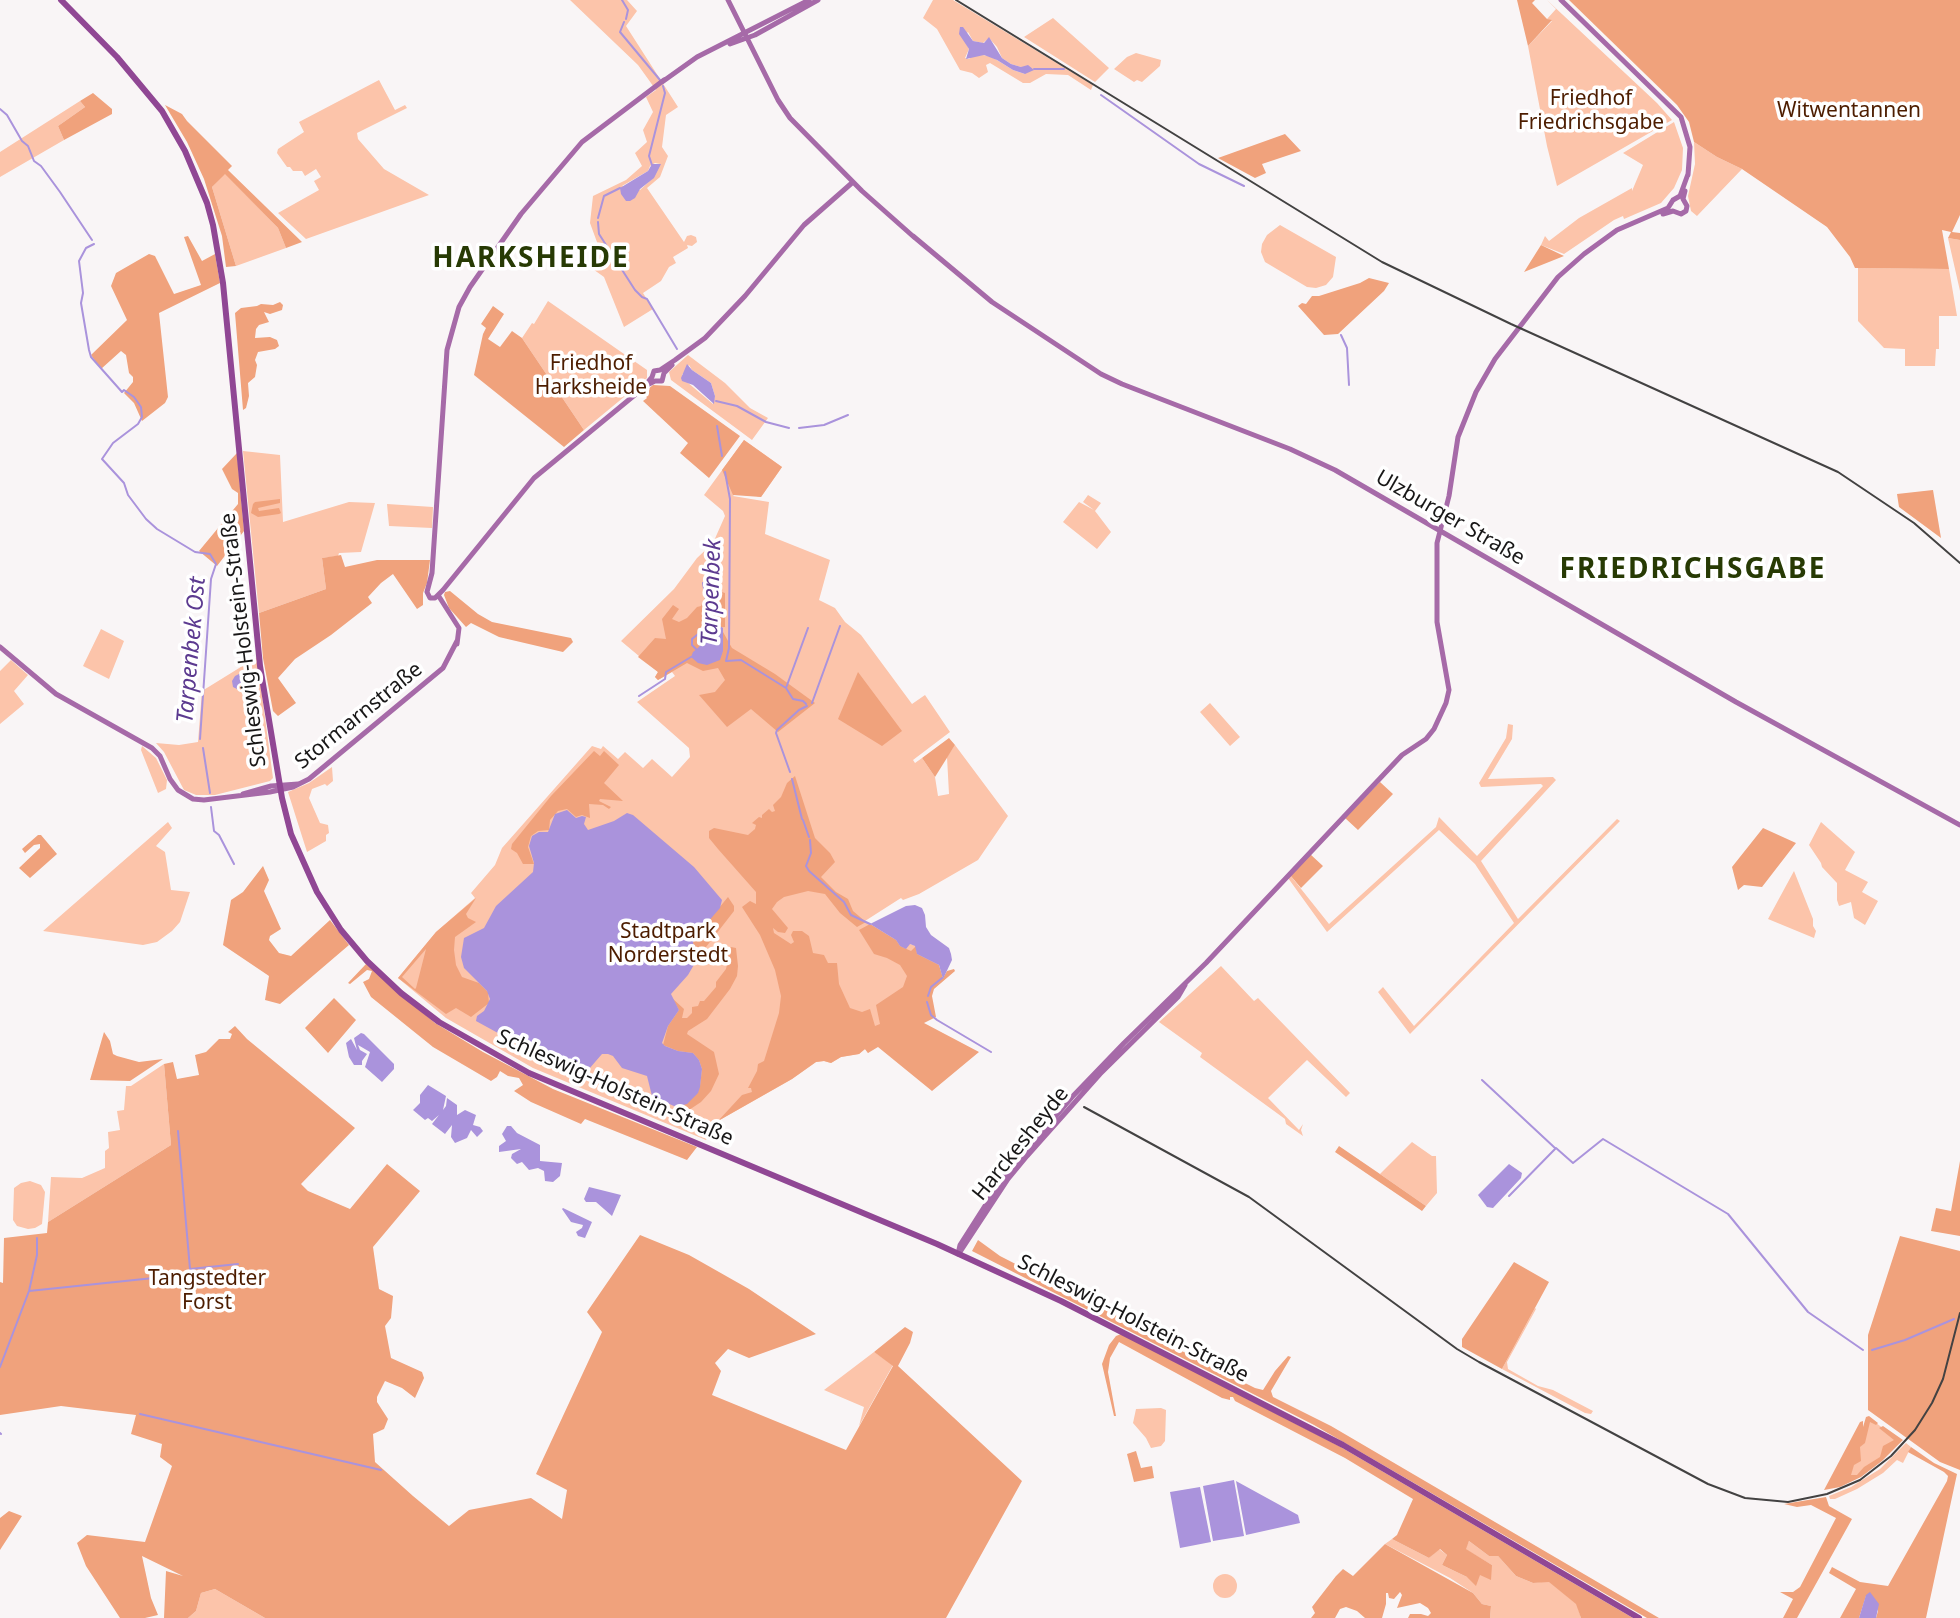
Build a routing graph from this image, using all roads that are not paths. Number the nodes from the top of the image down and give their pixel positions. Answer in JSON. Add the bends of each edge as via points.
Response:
{"nodes":[{"id":1,"x":61,"y":0,"type":"edge"},
{"id":2,"x":727,"y":0,"type":"edge"},
{"id":3,"x":809,"y":0,"type":"edge"},
{"id":4,"x":818,"y":0,"type":"edge"},
{"id":5,"x":1561,"y":0,"type":"edge"},
{"id":6,"x":745,"y":36,"type":"junction"},
{"id":7,"x":855,"y":184,"type":"junction"},
{"id":8,"x":1681,"y":198,"type":"junction"},
{"id":9,"x":1672,"y":208,"type":"junction"},
{"id":10,"x":662,"y":371,"type":"junction"},
{"id":11,"x":653,"y":379,"type":"junction"},
{"id":12,"x":1440,"y":531,"type":"junction"},
{"id":13,"x":435,"y":592,"type":"junction"},
{"id":14,"x":0,"y":647,"type":"edge"},
{"id":15,"x":280,"y":788,"type":"junction"},
{"id":16,"x":1960,"y":825,"type":"edge"},
{"id":17,"x":958,"y":1254,"type":"junction"},
{"id":18,"x":1639,"y":1618,"type":"edge"}],
"edges":[{"from":1,"to":15,"type":"main road","name":"Schleswig-Holstein-Straße","via":[[117,57],[168,121],[192,164],[211,216],[229,336],[260,666]]},
{"from":2,"to":6,"type":"main road","name":"Ulzburger Straße"},
{"from":3,"to":6,"type":"main road"},
{"from":4,"to":6,"type":"main road"},
{"from":5,"to":8,"type":"main road","via":[[1682,117],[1691,151]]},
{"from":6,"to":7,"type":"main road","name":"Ulzburger Straße","via":[[788,114]]},
{"from":6,"to":13,"type":"main road","via":[[697,57],[582,142],[523,212],[467,293],[447,347],[432,573]]},
{"from":7,"to":10,"type":"main road","via":[[804,225],[718,324]]},
{"from":7,"to":12,"type":"main road","name":"Ulzburger Straße","via":[[1002,309],[1101,374],[1312,458]]},
{"from":8,"to":9,"type":"main road","via":[[1673,200]]},
{"from":8,"to":9,"type":"main road","via":[[1686,211],[1679,214]]},
{"from":9,"to":12,"type":"main road","name":"Harckesheyde","via":[[1619,229],[1584,254],[1558,277],[1495,359],[1462,422]]},
{"from":10,"to":11,"type":"main road","via":[[654,371]]},
{"from":10,"to":11,"type":"main road","via":[[663,380]]},
{"from":11,"to":13,"type":"main road","via":[[534,478],[446,586]]},
{"from":12,"to":16,"type":"main road","name":"Ulzburger Straße"},
{"from":12,"to":17,"type":"main road","name":"Harckesheyde","via":[[1437,622],[1448,690],[1434,729],[1402,755],[1186,983],[1178,997],[1092,1082],[1008,1179]]},
{"from":13,"to":15,"type":"main road","name":"Stormarnstraße","via":[[459,628],[451,660],[319,772]]},
{"from":14,"to":15,"type":"main road","name":"Stormarnstraße","via":[[53,692],[152,748],[186,796],[204,800]]},
{"from":15,"to":17,"type":"main road","name":"Schleswig-Holstein-Straße","via":[[295,845],[332,918],[378,972],[439,1022],[559,1087]]},
{"from":17,"to":18,"type":"main road","name":"Schleswig-Holstein-Straße","via":[[1061,1301],[1343,1445]]}]}
